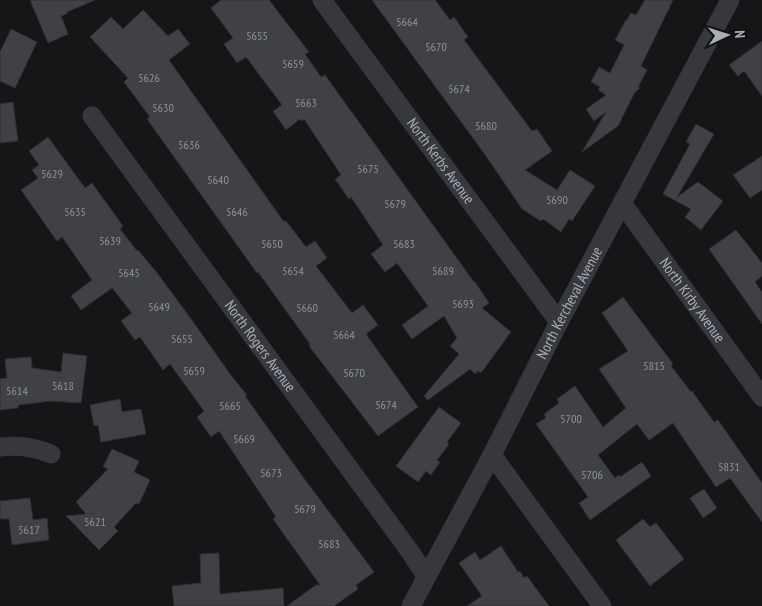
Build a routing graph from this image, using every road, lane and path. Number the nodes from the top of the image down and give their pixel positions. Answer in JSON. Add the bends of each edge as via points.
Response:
{"nodes":[{"id":1,"x":322,"y":0,"type":"edge"},
{"id":2,"x":730,"y":0,"type":"edge"},
{"id":3,"x":92,"y":116,"type":"dead end"},
{"id":4,"x":622,"y":203,"type":"junction"},
{"id":5,"x":559,"y":322,"type":"junction"},
{"id":6,"x":762,"y":397,"type":"edge"},
{"id":7,"x":0,"y":447,"type":"edge"},
{"id":8,"x":50,"y":454,"type":"dead end"},
{"id":9,"x":492,"y":455,"type":"junction"},
{"id":10,"x":426,"y":576,"type":"junction"},
{"id":11,"x":410,"y":606,"type":"edge"},
{"id":12,"x":602,"y":606,"type":"edge"}],
"edges":[{"from":1,"to":5,"type":"street","name":"North Kerbs Avenue"},
{"from":2,"to":4,"type":"street","name":"North Kercheval Avenue"},
{"from":3,"to":10,"type":"street","name":"North Rogers Avenue"},
{"from":4,"to":5,"type":"street","name":"North Kercheval Avenue"},
{"from":4,"to":6,"type":"street","name":"North Kirby Avenue"},
{"from":5,"to":9,"type":"street","name":"North Kercheval Avenue"},
{"from":7,"to":8,"type":"street","via":[[22,446]]},
{"from":9,"to":10,"type":"street","name":"North Kercheval Avenue"},
{"from":9,"to":12,"type":"street"},
{"from":10,"to":11,"type":"street","name":"North Kercheval Avenue"}]}
